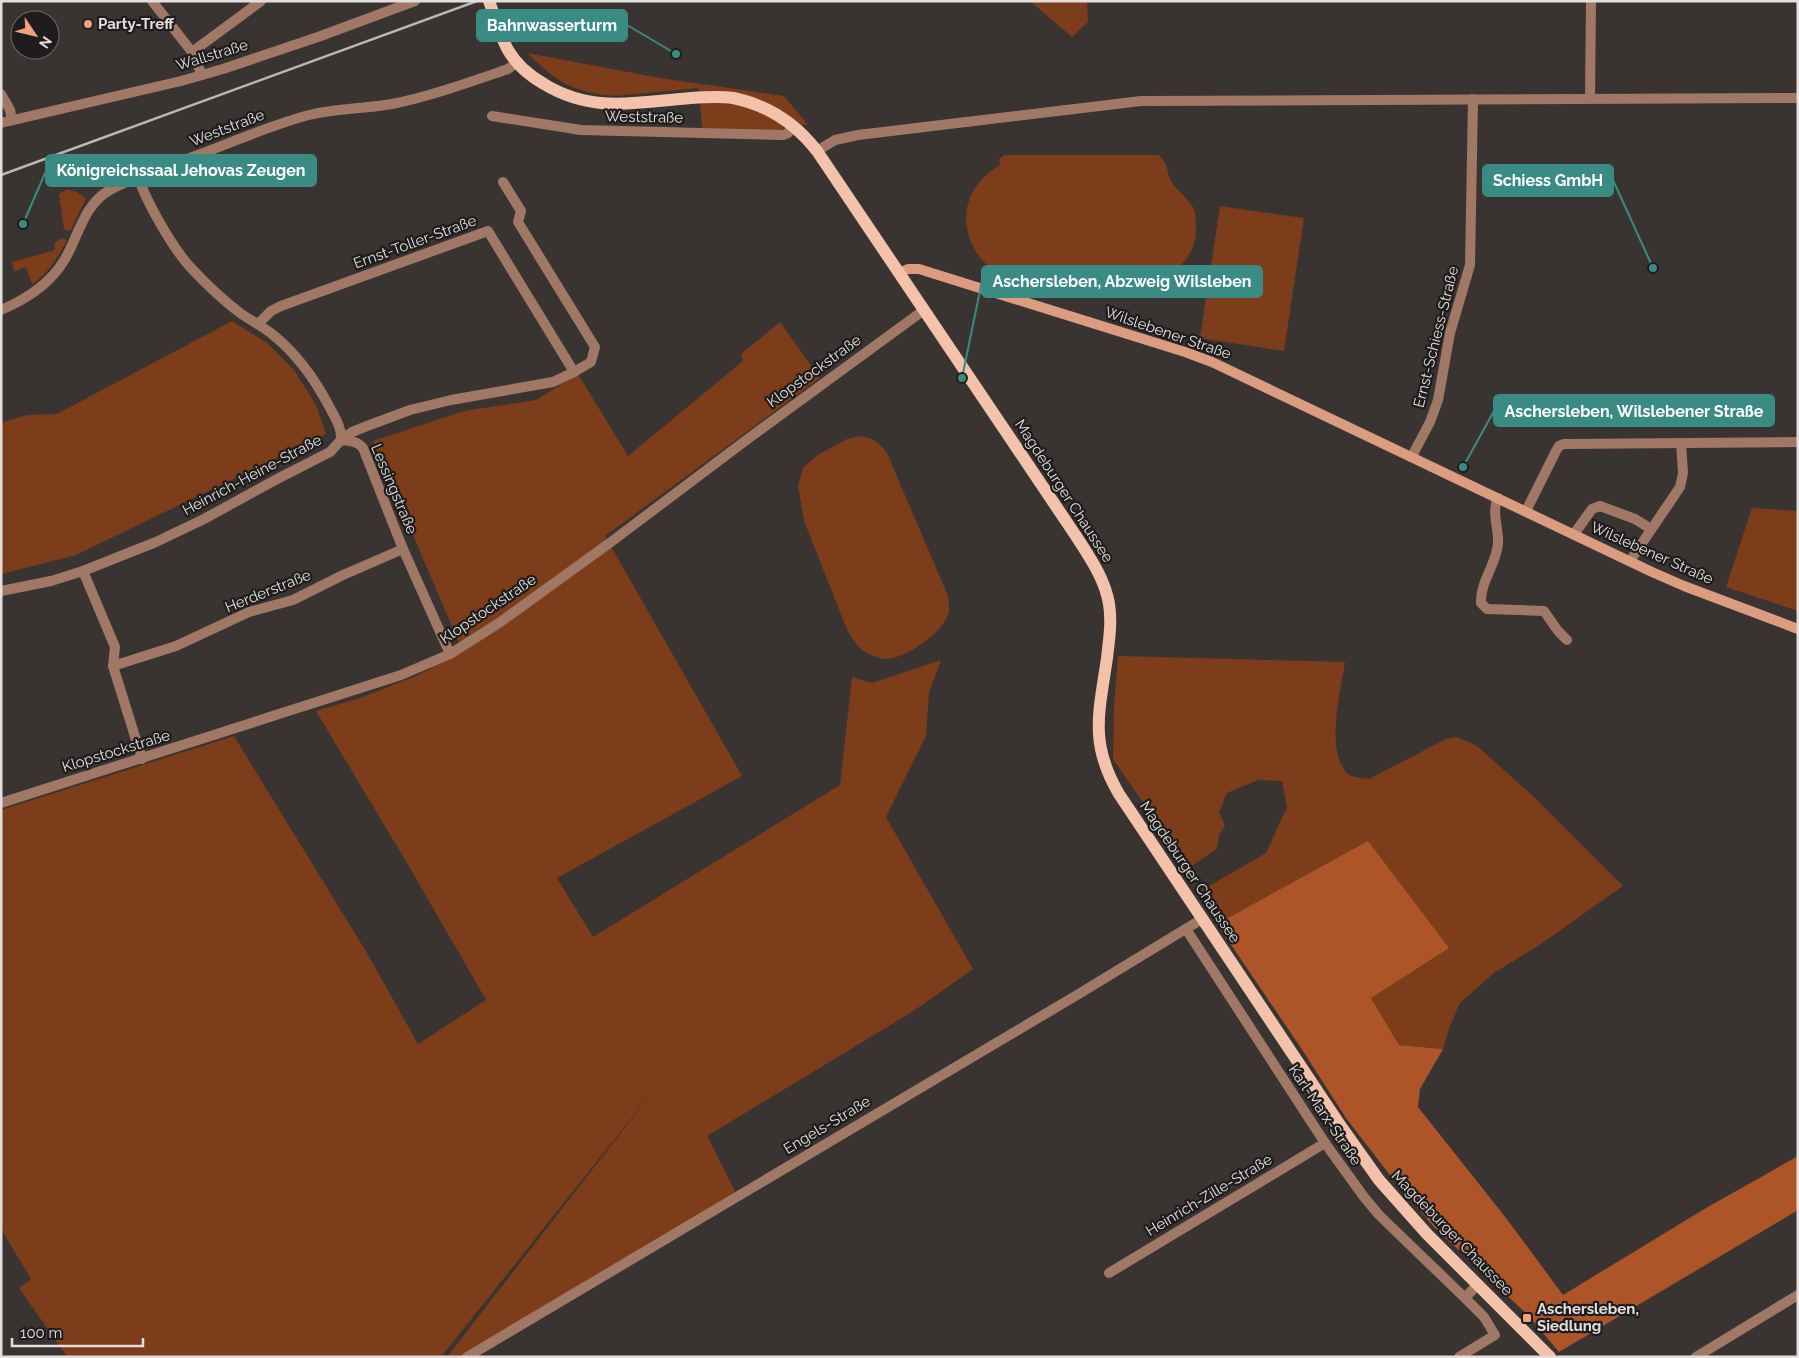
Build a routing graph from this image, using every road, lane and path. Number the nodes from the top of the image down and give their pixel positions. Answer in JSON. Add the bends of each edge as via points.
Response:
{"nodes":[{"id":1,"x":152,"y":1,"type":"edge"},
{"id":2,"x":261,"y":1,"type":"edge"},
{"id":3,"x":415,"y":1,"type":"edge"},
{"id":4,"x":489,"y":1,"type":"edge"},
{"id":5,"x":1591,"y":1,"type":"edge"},
{"id":6,"x":192,"y":52,"type":"junction"},
{"id":7,"x":518,"y":62,"type":"junction"},
{"id":8,"x":202,"y":75,"type":"junction"},
{"id":9,"x":1,"y":94,"type":"edge"},
{"id":10,"x":1590,"y":98,"type":"junction"},
{"id":11,"x":1798,"y":98,"type":"edge"},
{"id":12,"x":1472,"y":99,"type":"junction"},
{"id":13,"x":492,"y":116,"type":"dead end"},
{"id":14,"x":12,"y":120,"type":"junction"},
{"id":15,"x":1,"y":123,"type":"edge"},
{"id":16,"x":794,"y":126,"type":"junction"},
{"id":17,"x":818,"y":151,"type":"junction"},
{"id":18,"x":138,"y":177,"type":"junction"},
{"id":19,"x":503,"y":182,"type":"dead end"},
{"id":20,"x":899,"y":273,"type":"junction"},
{"id":21,"x":1,"y":310,"type":"edge"},
{"id":22,"x":924,"y":310,"type":"junction"},
{"id":23,"x":258,"y":324,"type":"junction"},
{"id":24,"x":574,"y":372,"type":"junction"},
{"id":25,"x":341,"y":440,"type":"junction"},
{"id":26,"x":1798,"y":442,"type":"edge"},
{"id":27,"x":1681,"y":443,"type":"junction"},
{"id":28,"x":1412,"y":456,"type":"junction"},
{"id":29,"x":1498,"y":498,"type":"junction"},
{"id":30,"x":1526,"y":511,"type":"junction"},
{"id":31,"x":1651,"y":529,"type":"junction"},
{"id":32,"x":1574,"y":534,"type":"junction"},
{"id":33,"x":403,"y":549,"type":"junction"},
{"id":34,"x":1634,"y":563,"type":"junction"},
{"id":35,"x":83,"y":571,"type":"junction"},
{"id":36,"x":1,"y":591,"type":"edge"},
{"id":37,"x":1798,"y":629,"type":"edge"},
{"id":38,"x":1567,"y":640,"type":"dead end"},
{"id":39,"x":450,"y":654,"type":"junction"},
{"id":40,"x":113,"y":666,"type":"junction"},
{"id":41,"x":142,"y":759,"type":"junction"},
{"id":42,"x":1,"y":803,"type":"edge"},
{"id":43,"x":1202,"y":918,"type":"junction"},
{"id":44,"x":1186,"y":929,"type":"junction"},
{"id":45,"x":1325,"y":1143,"type":"junction"},
{"id":46,"x":1109,"y":1273,"type":"dead end"},
{"id":47,"x":1478,"y":1285,"type":"junction"},
{"id":48,"x":1798,"y":1295,"type":"edge"},
{"id":49,"x":1464,"y":1298,"type":"junction"},
{"id":50,"x":467,"y":1357,"type":"edge"},
{"id":51,"x":1459,"y":1357,"type":"edge"},
{"id":52,"x":1550,"y":1357,"type":"edge"},
{"id":53,"x":1696,"y":1357,"type":"edge"}],
"edges":[{"from":1,"to":6,"type":"street"},
{"from":2,"to":6,"type":"street","name":"Wallstraße"},
{"from":3,"to":8,"type":"street","name":"Wallstraße"},
{"from":4,"to":7,"type":"main road","name":"Magdeburger Chaussee","via":[[509,51]]},
{"from":5,"to":10,"type":"street"},
{"from":6,"to":8,"type":"street"},
{"from":7,"to":16,"type":"main road","name":"Magdeburger Chaussee","via":[[549,87],[581,101],[616,104],[731,98],[760,106]]},
{"from":7,"to":18,"type":"street","name":"Weststraße","via":[[508,69],[411,100],[328,111],[290,120]]},
{"from":8,"to":14,"type":"street","name":"Wallstraße"},
{"from":9,"to":14,"type":"street"},
{"from":10,"to":11,"type":"street"},
{"from":10,"to":12,"type":"street"},
{"from":12,"to":17,"type":"street","via":[[1141,101],[868,134],[835,140]]},
{"from":12,"to":28,"type":"street","name":"Ernst-Schiess-Straße","via":[[1470,265],[1450,333],[1438,400]]},
{"from":13,"to":16,"type":"street","name":"Weststraße","via":[[581,130],[783,134]]},
{"from":14,"to":15,"type":"street","name":"Wallstraße"},
{"from":16,"to":17,"type":"main road","name":"Magdeburger Chaussee"},
{"from":17,"to":20,"type":"main road","name":"Magdeburger Chaussee"},
{"from":18,"to":21,"type":"street","name":"Weststraße","via":[[101,196],[85,215],[64,261],[51,277],[33,293]]},
{"from":18,"to":23,"type":"street","via":[[176,248],[190,267],[232,307]]},
{"from":19,"to":24,"type":"street","name":"Heinrich-Heine-Straße","via":[[521,211],[518,222],[595,347],[591,362]]},
{"from":20,"to":22,"type":"main road","name":"Magdeburger Chaussee"},
{"from":20,"to":28,"type":"street","name":"Wilslebener Straße","via":[[919,269],[1185,352],[1238,373]]},
{"from":22,"to":39,"type":"street","name":"Klopstockstraße","via":[[611,542],[499,623]]},
{"from":22,"to":43,"type":"main road","name":"Magdeburger Chaussee","via":[[1101,578],[1110,614],[1099,714],[1099,741],[1104,765],[1119,794]]},
{"from":23,"to":24,"type":"street","name":"Ernst-Toller-Straße","via":[[281,306],[488,231]]},
{"from":23,"to":25,"type":"street","via":[[282,343],[312,378],[342,432]]},
{"from":24,"to":25,"type":"street","name":"Heinrich-Heine-Straße","via":[[553,382],[476,394],[410,410],[352,432]]},
{"from":25,"to":33,"type":"street","name":"Lessingstraße","via":[[359,443],[363,448]]},
{"from":25,"to":35,"type":"street","name":"Heinrich-Heine-Straße","via":[[330,452],[204,519]]},
{"from":26,"to":27,"type":"street"},
{"from":27,"to":30,"type":"street","via":[[1559,446]]},
{"from":27,"to":31,"type":"street","via":[[1683,472],[1680,487]]},
{"from":28,"to":29,"type":"street","name":"Wilslebener Straße"},
{"from":29,"to":30,"type":"street","name":"Wilslebener Straße"},
{"from":29,"to":38,"type":"street","via":[[1495,511],[1498,545],[1482,587],[1481,603],[1487,609],[1544,611]]},
{"from":30,"to":32,"type":"street","name":"Wilslebener Straße"},
{"from":31,"to":32,"type":"street","via":[[1635,519],[1600,506],[1592,509]]},
{"from":31,"to":34,"type":"street"},
{"from":32,"to":34,"type":"street","name":"Wilslebener Straße"},
{"from":33,"to":39,"type":"street","name":"Lessingstraße"},
{"from":33,"to":40,"type":"street","name":"Herderstraße","via":[[293,600],[249,612],[176,646]]},
{"from":34,"to":37,"type":"street","name":"Wilslebener Straße","via":[[1684,586]]},
{"from":35,"to":36,"type":"street","name":"Heinrich-Heine-Straße"},
{"from":35,"to":40,"type":"street","via":[[115,647]]},
{"from":39,"to":41,"type":"street","name":"Klopstockstraße","via":[[401,675]]},
{"from":40,"to":41,"type":"street"},
{"from":41,"to":42,"type":"street","name":"Klopstockstraße"},
{"from":43,"to":44,"type":"street","name":"Engels-Straße"},
{"from":43,"to":47,"type":"main road","name":"Magdeburger Chaussee","via":[[1363,1159],[1417,1224]]},
{"from":44,"to":45,"type":"street","name":"Karl-Marx-Straße"},
{"from":44,"to":50,"type":"street","name":"Engels-Straße"},
{"from":45,"to":46,"type":"street","name":"Heinrich-Zille-Straße"},
{"from":45,"to":49,"type":"street","name":"Karl-Marx-Straße","via":[[1379,1215]]},
{"from":47,"to":49,"type":"street"},
{"from":47,"to":52,"type":"main road","name":"Magdeburger Chaussee"},
{"from":48,"to":53,"type":"street"},
{"from":49,"to":51,"type":"street","name":"Karl-Marx-Straße","via":[[1495,1335]]}]}
